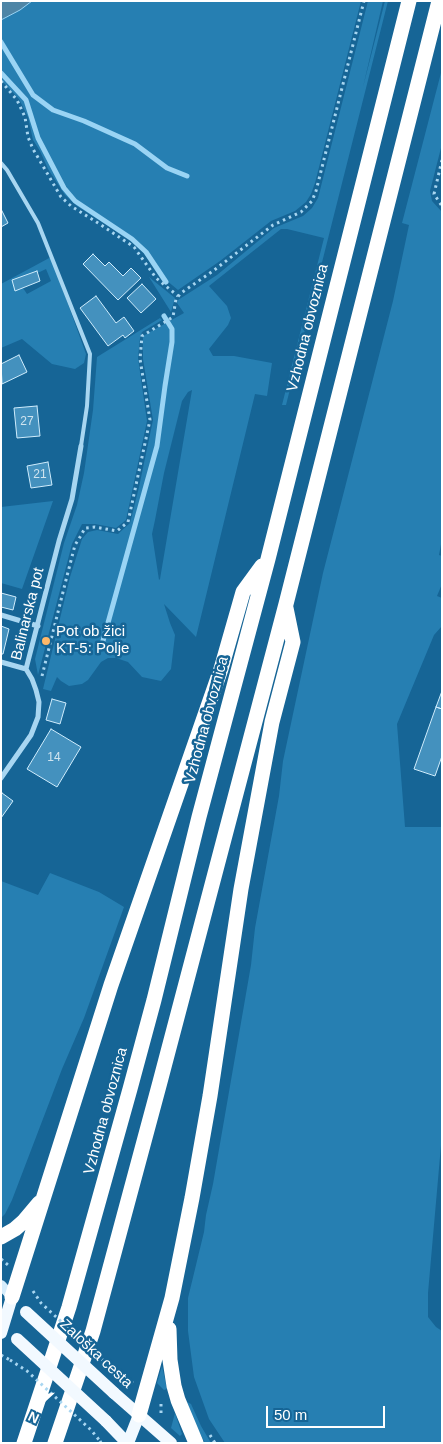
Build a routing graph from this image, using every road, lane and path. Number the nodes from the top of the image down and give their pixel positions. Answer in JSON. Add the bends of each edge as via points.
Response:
{"nodes":[{"id":1,"x":364,"y":1,"type":"edge"},
{"id":2,"x":409,"y":1,"type":"edge"},
{"id":3,"x":439,"y":1,"type":"edge"},
{"id":4,"x":1,"y":81,"type":"edge"},
{"id":5,"x":442,"y":160,"type":"edge"},
{"id":6,"x":1,"y":163,"type":"edge"},
{"id":7,"x":442,"y":206,"type":"edge"},
{"id":8,"x":178,"y":296,"type":"junction"},
{"id":9,"x":81,"y":446,"type":"joint"},
{"id":10,"x":268,"y":559,"type":"junction"},
{"id":11,"x":286,"y":604,"type":"junction"},
{"id":12,"x":1,"y":615,"type":"edge"},
{"id":13,"x":38,"y":626,"type":"junction"},
{"id":14,"x":1,"y":662,"type":"edge"},
{"id":15,"x":26,"y":669,"type":"junction"},
{"id":16,"x":36,"y":690,"type":"junction"},
{"id":17,"x":1,"y":778,"type":"edge"},
{"id":18,"x":47,"y":1189,"type":"junction"},
{"id":19,"x":1,"y":1237,"type":"edge"},
{"id":20,"x":1,"y":1285,"type":"edge"},
{"id":21,"x":33,"y":1291,"type":"dead end"},
{"id":22,"x":12,"y":1296,"type":"junction"},
{"id":23,"x":172,"y":1298,"type":"junction"},
{"id":24,"x":2,"y":1328,"type":"edge"},
{"id":25,"x":1,"y":1355,"type":"edge"},
{"id":26,"x":140,"y":1386,"type":"dead end"},
{"id":27,"x":161,"y":1404,"type":"dead end"},
{"id":28,"x":139,"y":1415,"type":"junction"},
{"id":29,"x":162,"y":1420,"type":"dead end"},
{"id":30,"x":100,"y":1442,"type":"edge"},
{"id":31,"x":24,"y":1443,"type":"edge"},
{"id":32,"x":55,"y":1443,"type":"edge"},
{"id":33,"x":127,"y":1443,"type":"edge"},
{"id":34,"x":171,"y":1443,"type":"edge"},
{"id":35,"x":196,"y":1443,"type":"edge"}],
"edges":[{"from":1,"to":8,"type":"path","via":[[312,201],[301,212],[273,225]]},
{"from":2,"to":10,"type":"highway","name":"Vzhodna obvoznica"},
{"from":3,"to":11,"type":"highway"},
{"from":4,"to":8,"type":"path","via":[[17,100],[33,149],[61,197],[134,247],[156,278]]},
{"from":5,"to":7,"type":"path","via":[[434,194]]},
{"from":6,"to":9,"type":"lane","via":[[38,223],[90,354]]},
{"from":8,"to":16,"type":"path","via":[[173,317],[142,338],[140,359],[150,420],[128,522],[117,531],[85,528],[75,545]]},
{"from":9,"to":13,"type":"street","name":"Balinarska pot","via":[[72,499]]},
{"from":10,"to":18,"type":"highway","via":[[243,592],[221,669],[111,985]]},
{"from":10,"to":31,"type":"highway","name":"Vzhodna obvoznica","via":[[130,1089],[69,1307]]},
{"from":11,"to":23,"type":"highway","via":[[292,642],[272,722],[210,1096]]},
{"from":11,"to":32,"type":"highway","via":[[92,1331]]},
{"from":12,"to":13,"type":"street"},
{"from":13,"to":15,"type":"street","name":"Balinarska pot"},
{"from":14,"to":15,"type":"street"},
{"from":15,"to":16,"type":"street","name":"Balinarska pot"},
{"from":16,"to":17,"type":"street","name":"Balinarska pot","via":[[39,709],[36,726]]},
{"from":18,"to":19,"type":"highway","via":[[28,1217]]},
{"from":18,"to":22,"type":"highway"},
{"from":20,"to":22,"type":"main road","name":"Zaloška cesta"},
{"from":21,"to":26,"type":"path","name":"Zaloška cesta","bridge":true,"via":[[41,1303],[120,1376]]},
{"from":22,"to":24,"type":"main road"},
{"from":22,"to":28,"type":"main road","name":"Zaloška cesta","bridge":true},
{"from":23,"to":28,"type":"highway"},
{"from":23,"to":35,"type":"highway","via":[[171,1374]]},
{"from":24,"to":33,"type":"main road","bridge":true},
{"from":25,"to":30,"type":"path","bridge":true,"via":[[26,1371],[92,1430]]},
{"from":27,"to":29,"type":"path"},
{"from":28,"to":33,"type":"main road"},
{"from":28,"to":34,"type":"main road","name":"Zaloška cesta"}]}
